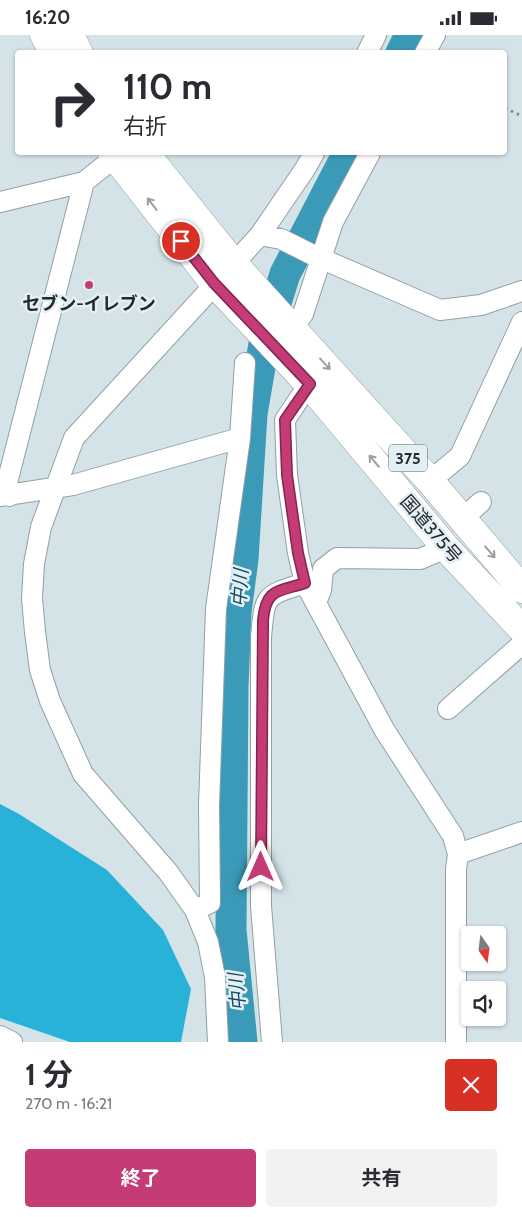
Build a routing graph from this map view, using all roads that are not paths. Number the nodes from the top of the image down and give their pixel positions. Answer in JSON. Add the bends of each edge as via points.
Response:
{"nodes":[{"id":1,"x":44,"y":35,"type":"edge"},
{"id":2,"x":70,"y":35,"type":"edge"},
{"id":3,"x":376,"y":35,"type":"edge"},
{"id":4,"x":435,"y":35,"type":"edge"},
{"id":5,"x":52,"y":50,"type":"edge"},
{"id":6,"x":78,"y":50,"type":"edge"},
{"id":7,"x":368,"y":50,"type":"edge"},
{"id":8,"x":427,"y":50,"type":"edge"},
{"id":9,"x":113,"y":155,"type":"edge"},
{"id":10,"x":147,"y":155,"type":"edge"},
{"id":11,"x":313,"y":155,"type":"edge"},
{"id":12,"x":369,"y":155,"type":"edge"},
{"id":13,"x":84,"y":182,"type":"junction"},
{"id":14,"x":0,"y":201,"type":"edge"},
{"id":15,"x":260,"y":235,"type":"junction"},
{"id":16,"x":317,"y":257,"type":"junction"},
{"id":17,"x":234,"y":264,"type":"junction"},
{"id":18,"x":214,"y":283,"type":"junction"},
{"id":19,"x":522,"y":291,"type":"edge"},
{"id":20,"x":522,"y":323,"type":"edge"},
{"id":21,"x":292,"y":328,"type":"junction"},
{"id":22,"x":245,"y":363,"type":"dead end"},
{"id":23,"x":304,"y":378,"type":"junction"},
{"id":24,"x":240,"y":438,"type":"junction"},
{"id":25,"x":430,"y":481,"type":"junction"},
{"id":26,"x":54,"y":488,"type":"junction"},
{"id":27,"x":4,"y":496,"type":"edge"},
{"id":28,"x":446,"y":549,"type":"junction"},
{"id":29,"x":305,"y":583,"type":"junction"},
{"id":30,"x":521,"y":587,"type":"edge"},
{"id":31,"x":316,"y":603,"type":"junction"},
{"id":32,"x":522,"y":629,"type":"edge"},
{"id":33,"x":522,"y":644,"type":"edge"},
{"id":34,"x":448,"y":709,"type":"dead end"},
{"id":35,"x":522,"y":832,"type":"edge"},
{"id":36,"x":458,"y":854,"type":"junction"},
{"id":37,"x":195,"y":910,"type":"junction"},
{"id":38,"x":0,"y":1037,"type":"edge"},
{"id":39,"x":12,"y":1042,"type":"edge"},
{"id":40,"x":218,"y":1042,"type":"edge"},
{"id":41,"x":272,"y":1042,"type":"edge"},
{"id":42,"x":456,"y":1042,"type":"edge"}],
"edges":[{"from":1,"to":5,"type":"highway"},
{"from":2,"to":6,"type":"highway"},
{"from":3,"to":7,"type":"street"},
{"from":4,"to":8,"type":"street"},
{"from":9,"to":13,"type":"street"},
{"from":18,"to":9,"type":"highway","name":"国道375号","number":"375","one_way":true},
{"from":10,"to":17,"type":"highway","name":"国道375号","number":"375"},
{"from":11,"to":15,"type":"street"},
{"from":12,"to":16,"type":"street","via":[[332,222]]},
{"from":13,"to":14,"type":"street"},
{"from":13,"to":27,"type":"street"},
{"from":15,"to":16,"type":"street","via":[[281,239]]},
{"from":15,"to":17,"type":"street"},
{"from":16,"to":19,"type":"street","via":[[440,310],[481,305]]},
{"from":16,"to":21,"type":"street","via":[[303,314]]},
{"from":17,"to":18,"type":"street"},
{"from":17,"to":21,"type":"highway","name":"国道375号","number":"375"},
{"from":18,"to":23,"type":"highway","name":"国道375号","number":"375"},
{"from":18,"to":26,"type":"street","via":[[74,438]]},
{"from":20,"to":25,"type":"street","via":[[460,456]]},
{"from":21,"to":25,"type":"highway","name":"国道375号","number":"375","one_way":true},
{"from":22,"to":24,"type":"street"},
{"from":28,"to":23,"type":"highway","name":"国道375号","number":"375","one_way":true},
{"from":23,"to":29,"type":"street","via":[[285,420],[287,475]]},
{"from":24,"to":26,"type":"street"},
{"from":24,"to":37,"type":"street","via":[[216,609],[209,805],[210,903]]},
{"from":25,"to":30,"type":"highway","name":"国道375号","number":"375","one_way":true,"via":[[472,511]]},
{"from":26,"to":27,"type":"street"},
{"from":26,"to":37,"type":"street","via":[[41,527],[32,598],[40,670],[50,701],[83,774],[168,872]]},
{"from":28,"to":31,"type":"street","via":[[420,559],[337,558],[323,569]]},
{"from":28,"to":32,"type":"highway","name":"国道375号","number":"375"},
{"from":29,"to":31,"type":"street"},
{"from":29,"to":41,"type":"street","via":[[268,598],[264,603],[261,637],[261,906]]},
{"from":31,"to":36,"type":"street","via":[[385,731],[453,837]]},
{"from":33,"to":34,"type":"street"},
{"from":35,"to":36,"type":"street"},
{"from":36,"to":42,"type":"street"},
{"from":37,"to":40,"type":"street","via":[[208,942],[215,977]]},
{"from":38,"to":39,"type":"street"}]}
